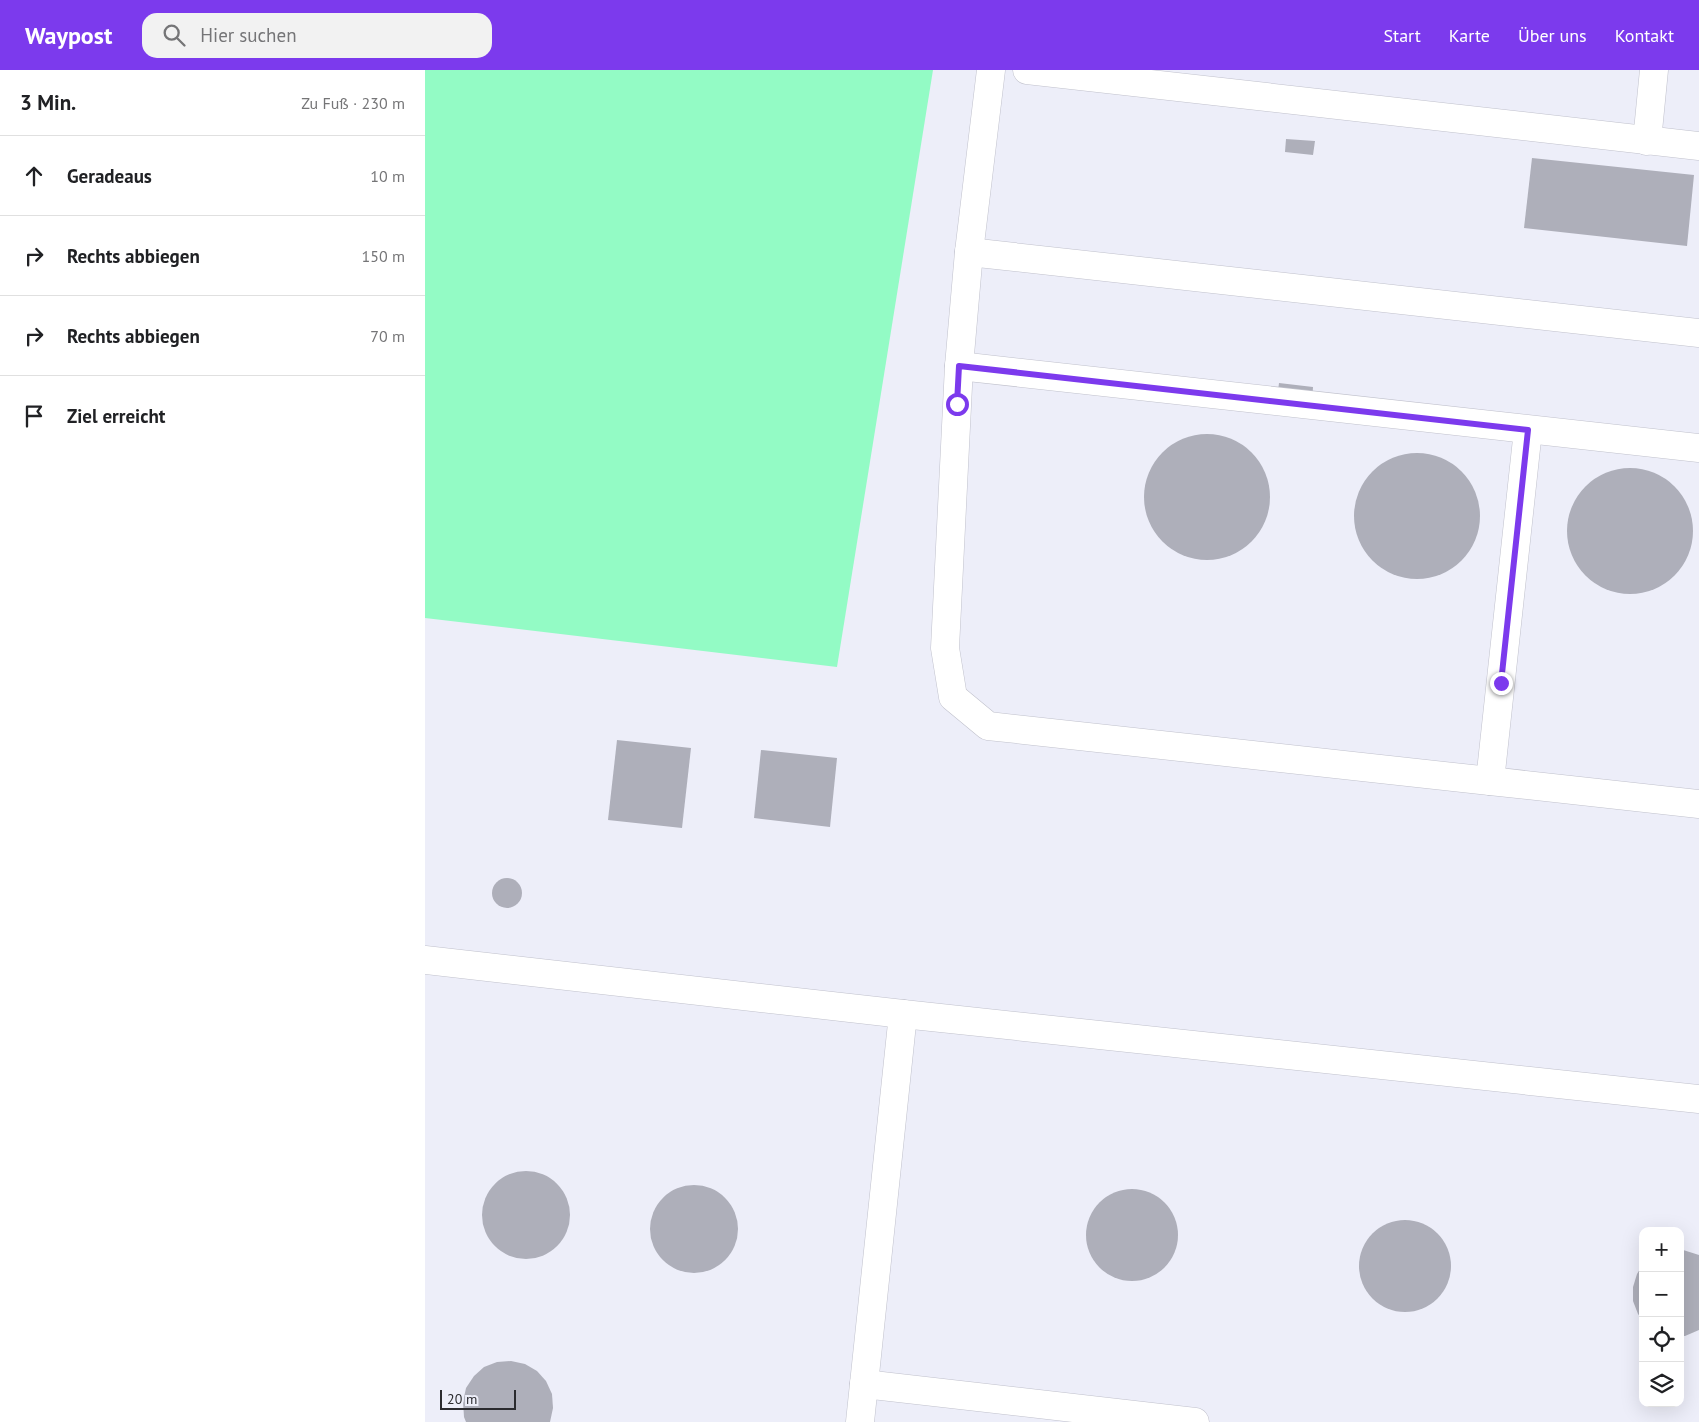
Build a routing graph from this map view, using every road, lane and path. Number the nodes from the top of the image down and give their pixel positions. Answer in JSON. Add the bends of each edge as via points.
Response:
{"nodes":[{"id":1,"x":991,"y":70,"type":"edge"},
{"id":2,"x":1027,"y":70,"type":"edge"},
{"id":3,"x":1654,"y":70,"type":"edge"},
{"id":4,"x":1109,"y":75,"type":"edge"},
{"id":5,"x":1647,"y":141,"type":"junction"},
{"id":6,"x":1699,"y":146,"type":"edge"},
{"id":7,"x":969,"y":252,"type":"junction"},
{"id":8,"x":1699,"y":333,"type":"edge"},
{"id":9,"x":959,"y":366,"type":"junction"},
{"id":10,"x":1528,"y":430,"type":"junction"},
{"id":11,"x":1699,"y":448,"type":"edge"},
{"id":12,"x":1490,"y":781,"type":"junction"},
{"id":13,"x":1699,"y":804,"type":"edge"},
{"id":14,"x":425,"y":960,"type":"edge"},
{"id":15,"x":903,"y":1014,"type":"junction"},
{"id":16,"x":1699,"y":1099,"type":"edge"},
{"id":17,"x":864,"y":1384,"type":"junction"},
{"id":18,"x":860,"y":1422,"type":"edge"},
{"id":19,"x":1195,"y":1422,"type":"edge"}],
"edges":[{"from":1,"to":7,"type":"lane"},
{"from":2,"to":4,"type":"lane"},
{"from":3,"to":5,"type":"lane"},
{"from":4,"to":5,"type":"lane"},
{"from":5,"to":6,"type":"lane"},
{"from":7,"to":8,"type":"lane"},
{"from":7,"to":9,"type":"lane"},
{"from":9,"to":10,"type":"lane"},
{"from":9,"to":12,"type":"lane","via":[[945,648],[953,697],[988,726]]},
{"from":10,"to":11,"type":"lane"},
{"from":10,"to":12,"type":"lane"},
{"from":12,"to":13,"type":"lane"},
{"from":14,"to":15,"type":"lane"},
{"from":15,"to":16,"type":"lane"},
{"from":15,"to":17,"type":"lane"},
{"from":17,"to":18,"type":"lane"},
{"from":17,"to":19,"type":"lane"}]}
